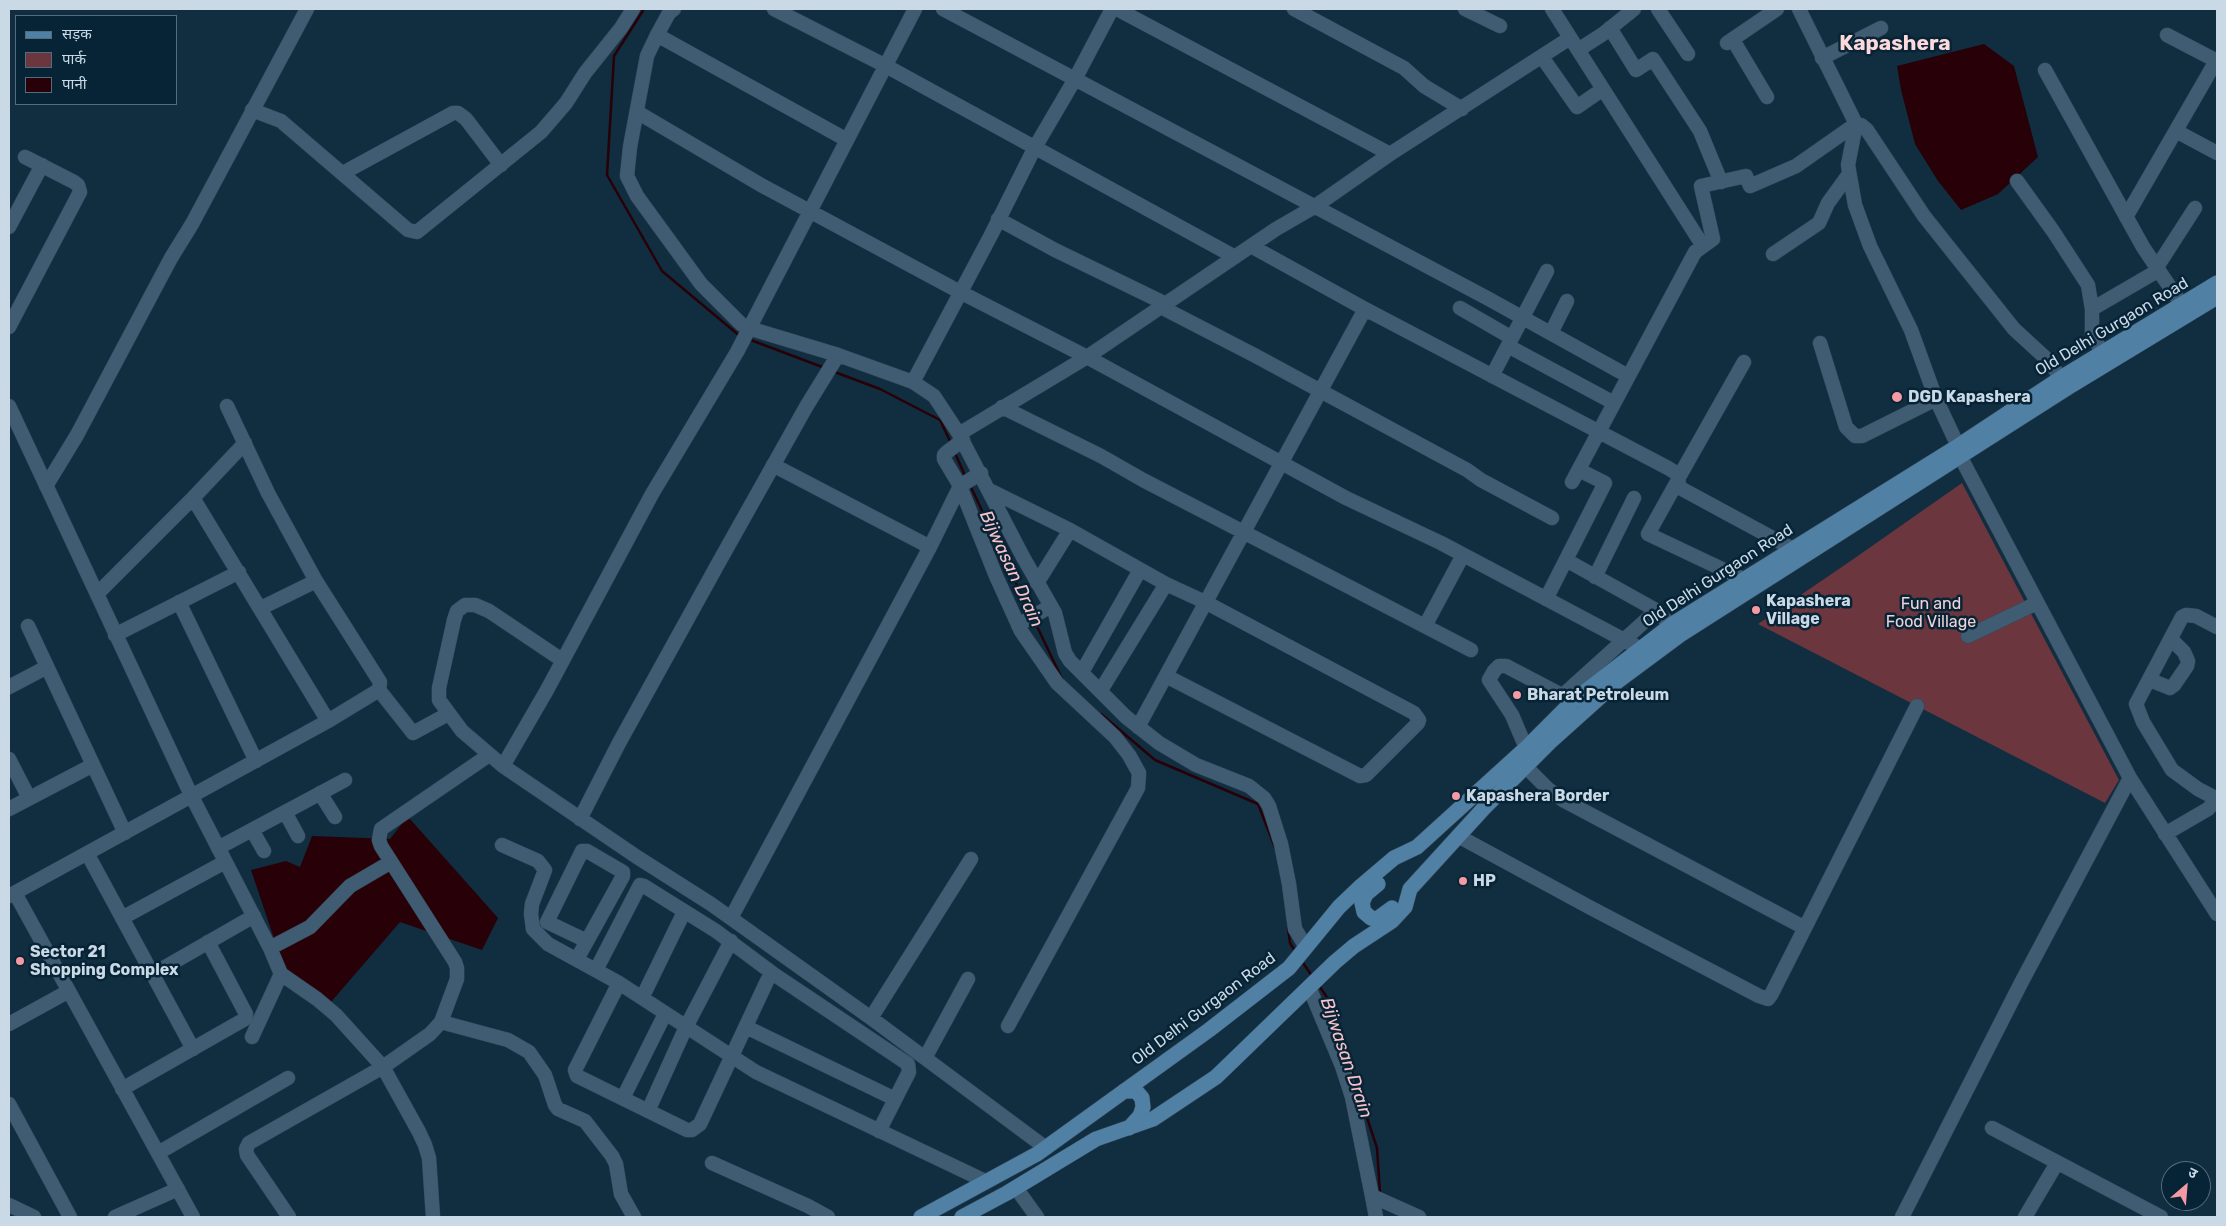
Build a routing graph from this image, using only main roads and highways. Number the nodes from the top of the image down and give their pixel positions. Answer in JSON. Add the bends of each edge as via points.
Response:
{"nodes":[{"id":1,"x":2217,"y":283,"type":"edge"},
{"id":2,"x":2217,"y":297,"type":"edge"},
{"id":3,"x":2185,"y":310,"type":"junction"},
{"id":4,"x":2063,"y":383,"type":"junction"},
{"id":5,"x":1959,"y":451,"type":"junction"},
{"id":6,"x":1676,"y":630,"type":"junction"},
{"id":7,"x":1417,"y":848,"type":"junction"},
{"id":8,"x":1410,"y":889,"type":"junction"},
{"id":9,"x":1124,"y":1091,"type":"junction"},
{"id":10,"x":1129,"y":1128,"type":"junction"},
{"id":11,"x":921,"y":1217,"type":"edge"},
{"id":12,"x":962,"y":1217,"type":"edge"}],
"edges":[{"from":1,"to":3,"type":"main road","name":"Old Delhi Gurgaon Road"},
{"from":2,"to":3,"type":"main road","name":"Old Delhi Gurgaon Road"},
{"from":3,"to":4,"type":"main road","name":"Old Delhi Gurgaon Road"},
{"from":3,"to":4,"type":"main road","name":"Old Delhi Gurgaon Road","via":[[2102,353]]},
{"from":4,"to":5,"type":"main road","name":"Old Delhi Gurgaon Road"},
{"from":5,"to":6,"type":"main road","name":"Old Delhi Gurgaon Road"},
{"from":5,"to":6,"type":"main road","name":"Old Delhi Gurgaon Road","via":[[1791,548],[1743,579]]},
{"from":6,"to":7,"type":"main road","name":"Old Delhi Gurgaon Road","via":[[1641,649],[1568,698],[1526,748]]},
{"from":6,"to":8,"type":"main road","name":"Old Delhi Gurgaon Road","via":[[1525,766]]},
{"from":7,"to":8,"type":"main road","via":[[1366,894],[1362,903],[1364,912],[1377,919]]},
{"from":7,"to":9,"type":"main road","name":"Old Delhi Gurgaon Road","via":[[1394,858],[1361,886],[1289,968]]},
{"from":8,"to":10,"type":"main road","name":"Old Delhi Gurgaon Road","via":[[1405,906],[1392,921],[1354,946],[1216,1077],[1153,1119]]},
{"from":9,"to":10,"type":"main road","via":[[1136,1091],[1142,1098],[1140,1116]]},
{"from":9,"to":11,"type":"main road","name":"Old Delhi Gurgaon Road","via":[[1046,1148]]},
{"from":10,"to":12,"type":"main road","name":"Old Delhi Gurgaon Road","via":[[1096,1139]]}]}
